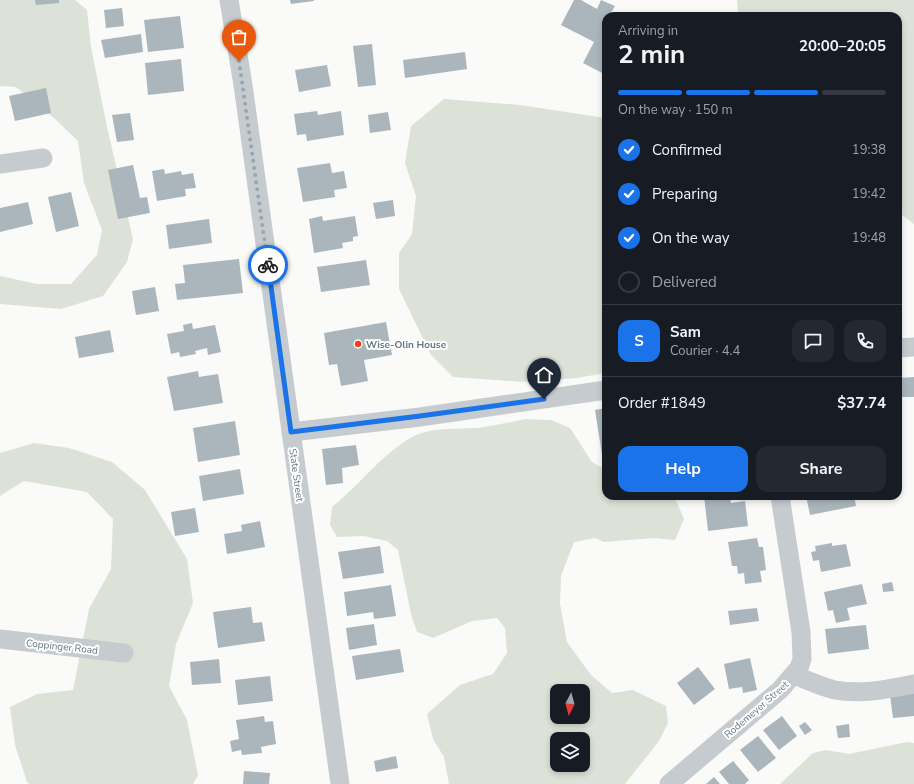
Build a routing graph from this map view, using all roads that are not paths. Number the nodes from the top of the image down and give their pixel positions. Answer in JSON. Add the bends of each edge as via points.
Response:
{"nodes":[{"id":1,"x":229,"y":0,"type":"edge"},
{"id":2,"x":43,"y":158,"type":"dead end"},
{"id":3,"x":0,"y":164,"type":"edge"},
{"id":4,"x":914,"y":347,"type":"edge"},
{"id":5,"x":902,"y":348,"type":"edge"},
{"id":6,"x":602,"y":391,"type":"edge"},
{"id":7,"x":291,"y":432,"type":"junction"},
{"id":8,"x":781,"y":500,"type":"edge"},
{"id":9,"x":0,"y":639,"type":"edge"},
{"id":10,"x":124,"y":652,"type":"dead end"},
{"id":11,"x":794,"y":675,"type":"junction"},
{"id":12,"x":914,"y":684,"type":"edge"},
{"id":13,"x":340,"y":784,"type":"edge"},
{"id":14,"x":669,"y":784,"type":"edge"}],
"edges":[{"from":1,"to":7,"type":"street","name":"State Street"},
{"from":2,"to":3,"type":"street"},
{"from":4,"to":5,"type":"street"},
{"from":6,"to":7,"type":"street"},
{"from":7,"to":13,"type":"street","name":"State Street"},
{"from":8,"to":11,"type":"street","name":"Rodemeyer Street","via":[[803,648],[801,664]]},
{"from":9,"to":10,"type":"street","name":"Coppinger Road"},
{"from":11,"to":12,"type":"street","via":[[834,689],[854,692]]},
{"from":11,"to":14,"type":"street","name":"Rodemeyer Street","via":[[780,690]]}]}
